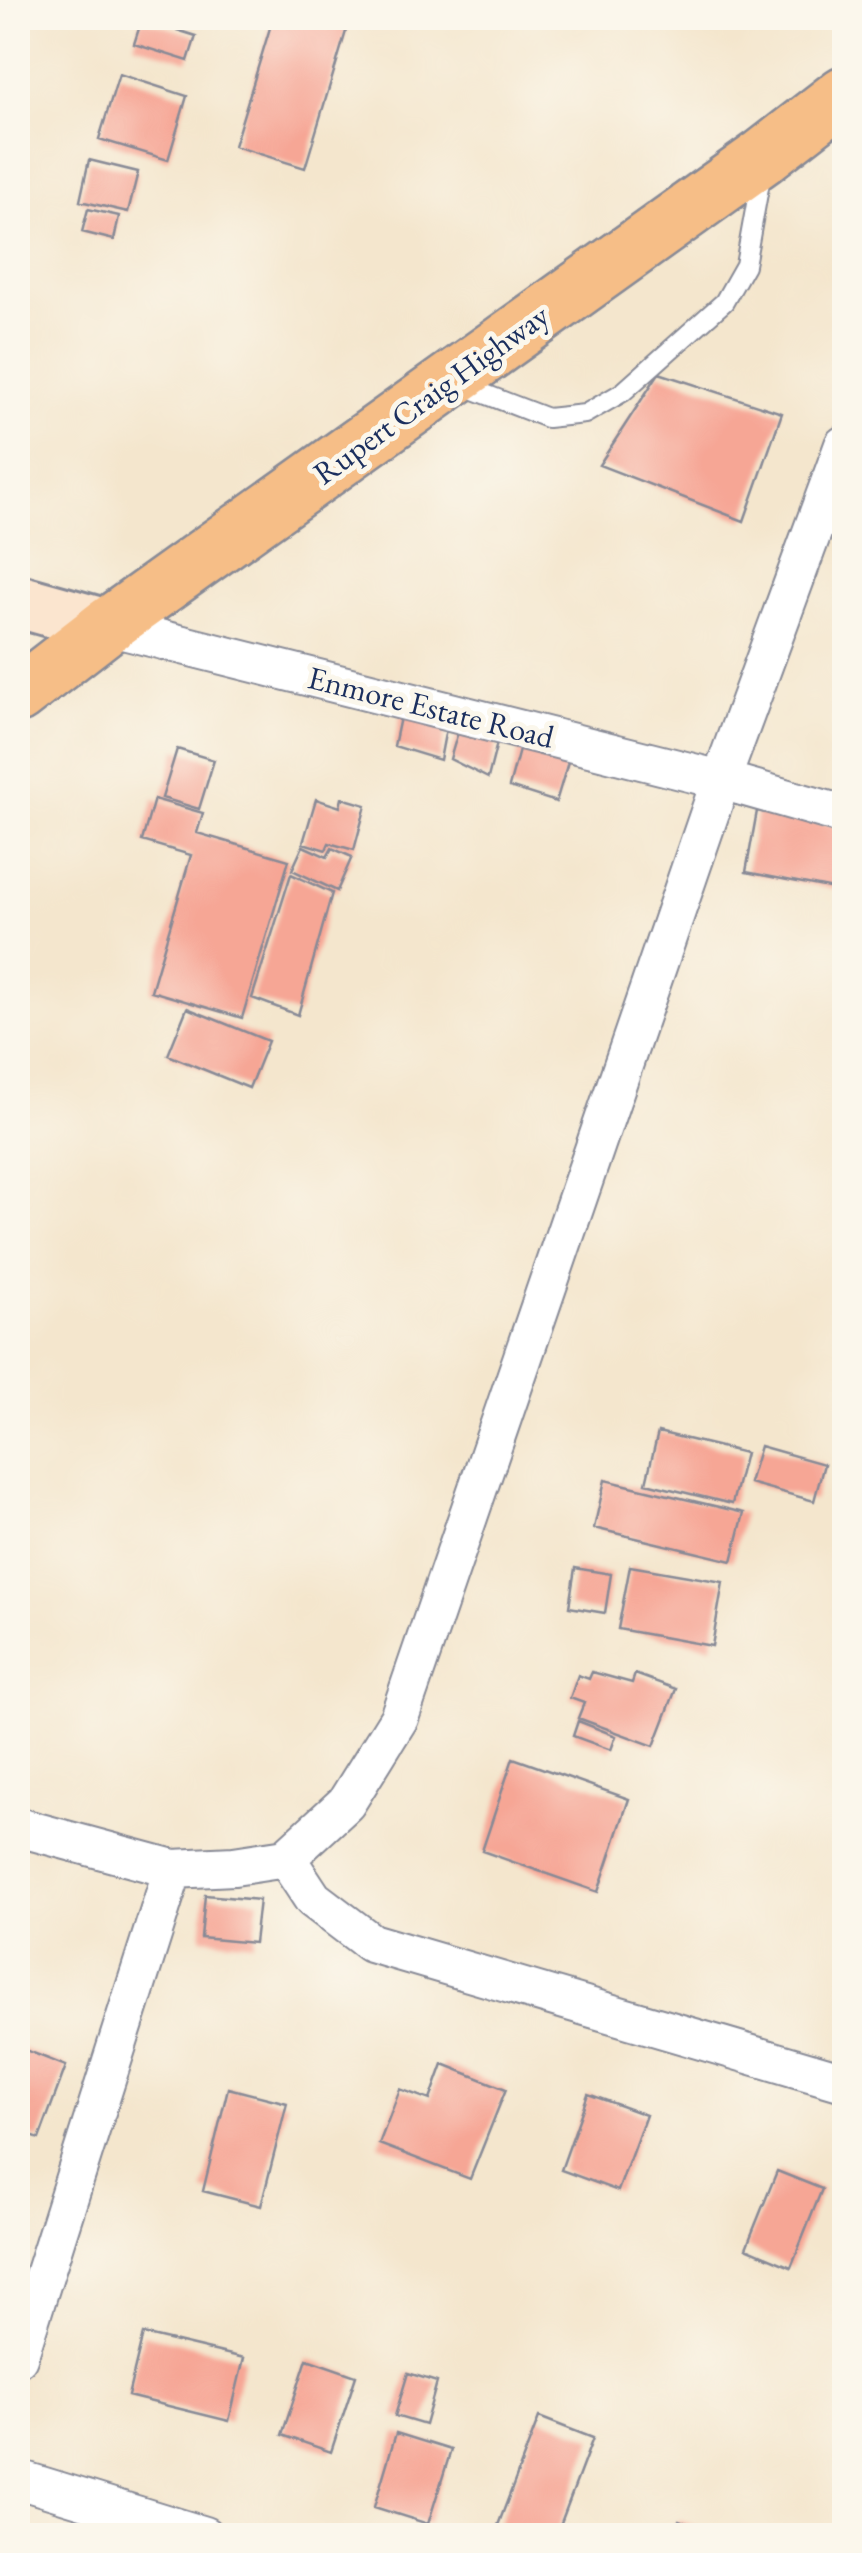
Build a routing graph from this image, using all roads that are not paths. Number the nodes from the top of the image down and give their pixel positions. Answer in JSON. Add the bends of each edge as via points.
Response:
{"nodes":[{"id":1,"x":844,"y":94,"type":"edge"},
{"id":2,"x":764,"y":156,"type":"junction"},
{"id":3,"x":449,"y":380,"type":"junction"},
{"id":4,"x":844,"y":445,"type":"edge"},
{"id":5,"x":18,"y":601,"type":"edge"},
{"id":6,"x":108,"y":626,"type":"junction"},
{"id":7,"x":18,"y":696,"type":"edge"},
{"id":8,"x":721,"y":780,"type":"junction"},
{"id":9,"x":844,"y":815,"type":"edge"},
{"id":10,"x":18,"y":1827,"type":"edge"},
{"id":11,"x":286,"y":1858,"type":"junction"},
{"id":12,"x":173,"y":1869,"type":"junction"},
{"id":13,"x":844,"y":2082,"type":"edge"},
{"id":14,"x":18,"y":2357,"type":"edge"},
{"id":15,"x":18,"y":2479,"type":"edge"},
{"id":16,"x":204,"y":2536,"type":"edge"}],
"edges":[{"from":1,"to":2,"type":"main road","name":"Rupert Craig Highway"},
{"from":2,"to":3,"type":"main road","name":"Rupert Craig Highway"},
{"from":2,"to":3,"type":"lane","via":[[744,265],[724,302],[623,392],[585,414],[546,418]]},
{"from":3,"to":6,"type":"main road","name":"Rupert Craig Highway"},
{"from":4,"to":8,"type":"street"},
{"from":5,"to":6,"type":"main road","name":"Enmore Estate Road"},
{"from":6,"to":7,"type":"main road","name":"Rupert Craig Highway"},
{"from":6,"to":8,"type":"street","name":"Enmore Estate Road"},
{"from":8,"to":9,"type":"street","name":"Enmore Estate Road"},
{"from":8,"to":11,"type":"street","via":[[398,1718],[346,1803]]},
{"from":10,"to":12,"type":"street"},
{"from":11,"to":12,"type":"street"},
{"from":11,"to":13,"type":"street","via":[[313,1899],[371,1943]]},
{"from":12,"to":14,"type":"street"},
{"from":15,"to":16,"type":"street"}]}
